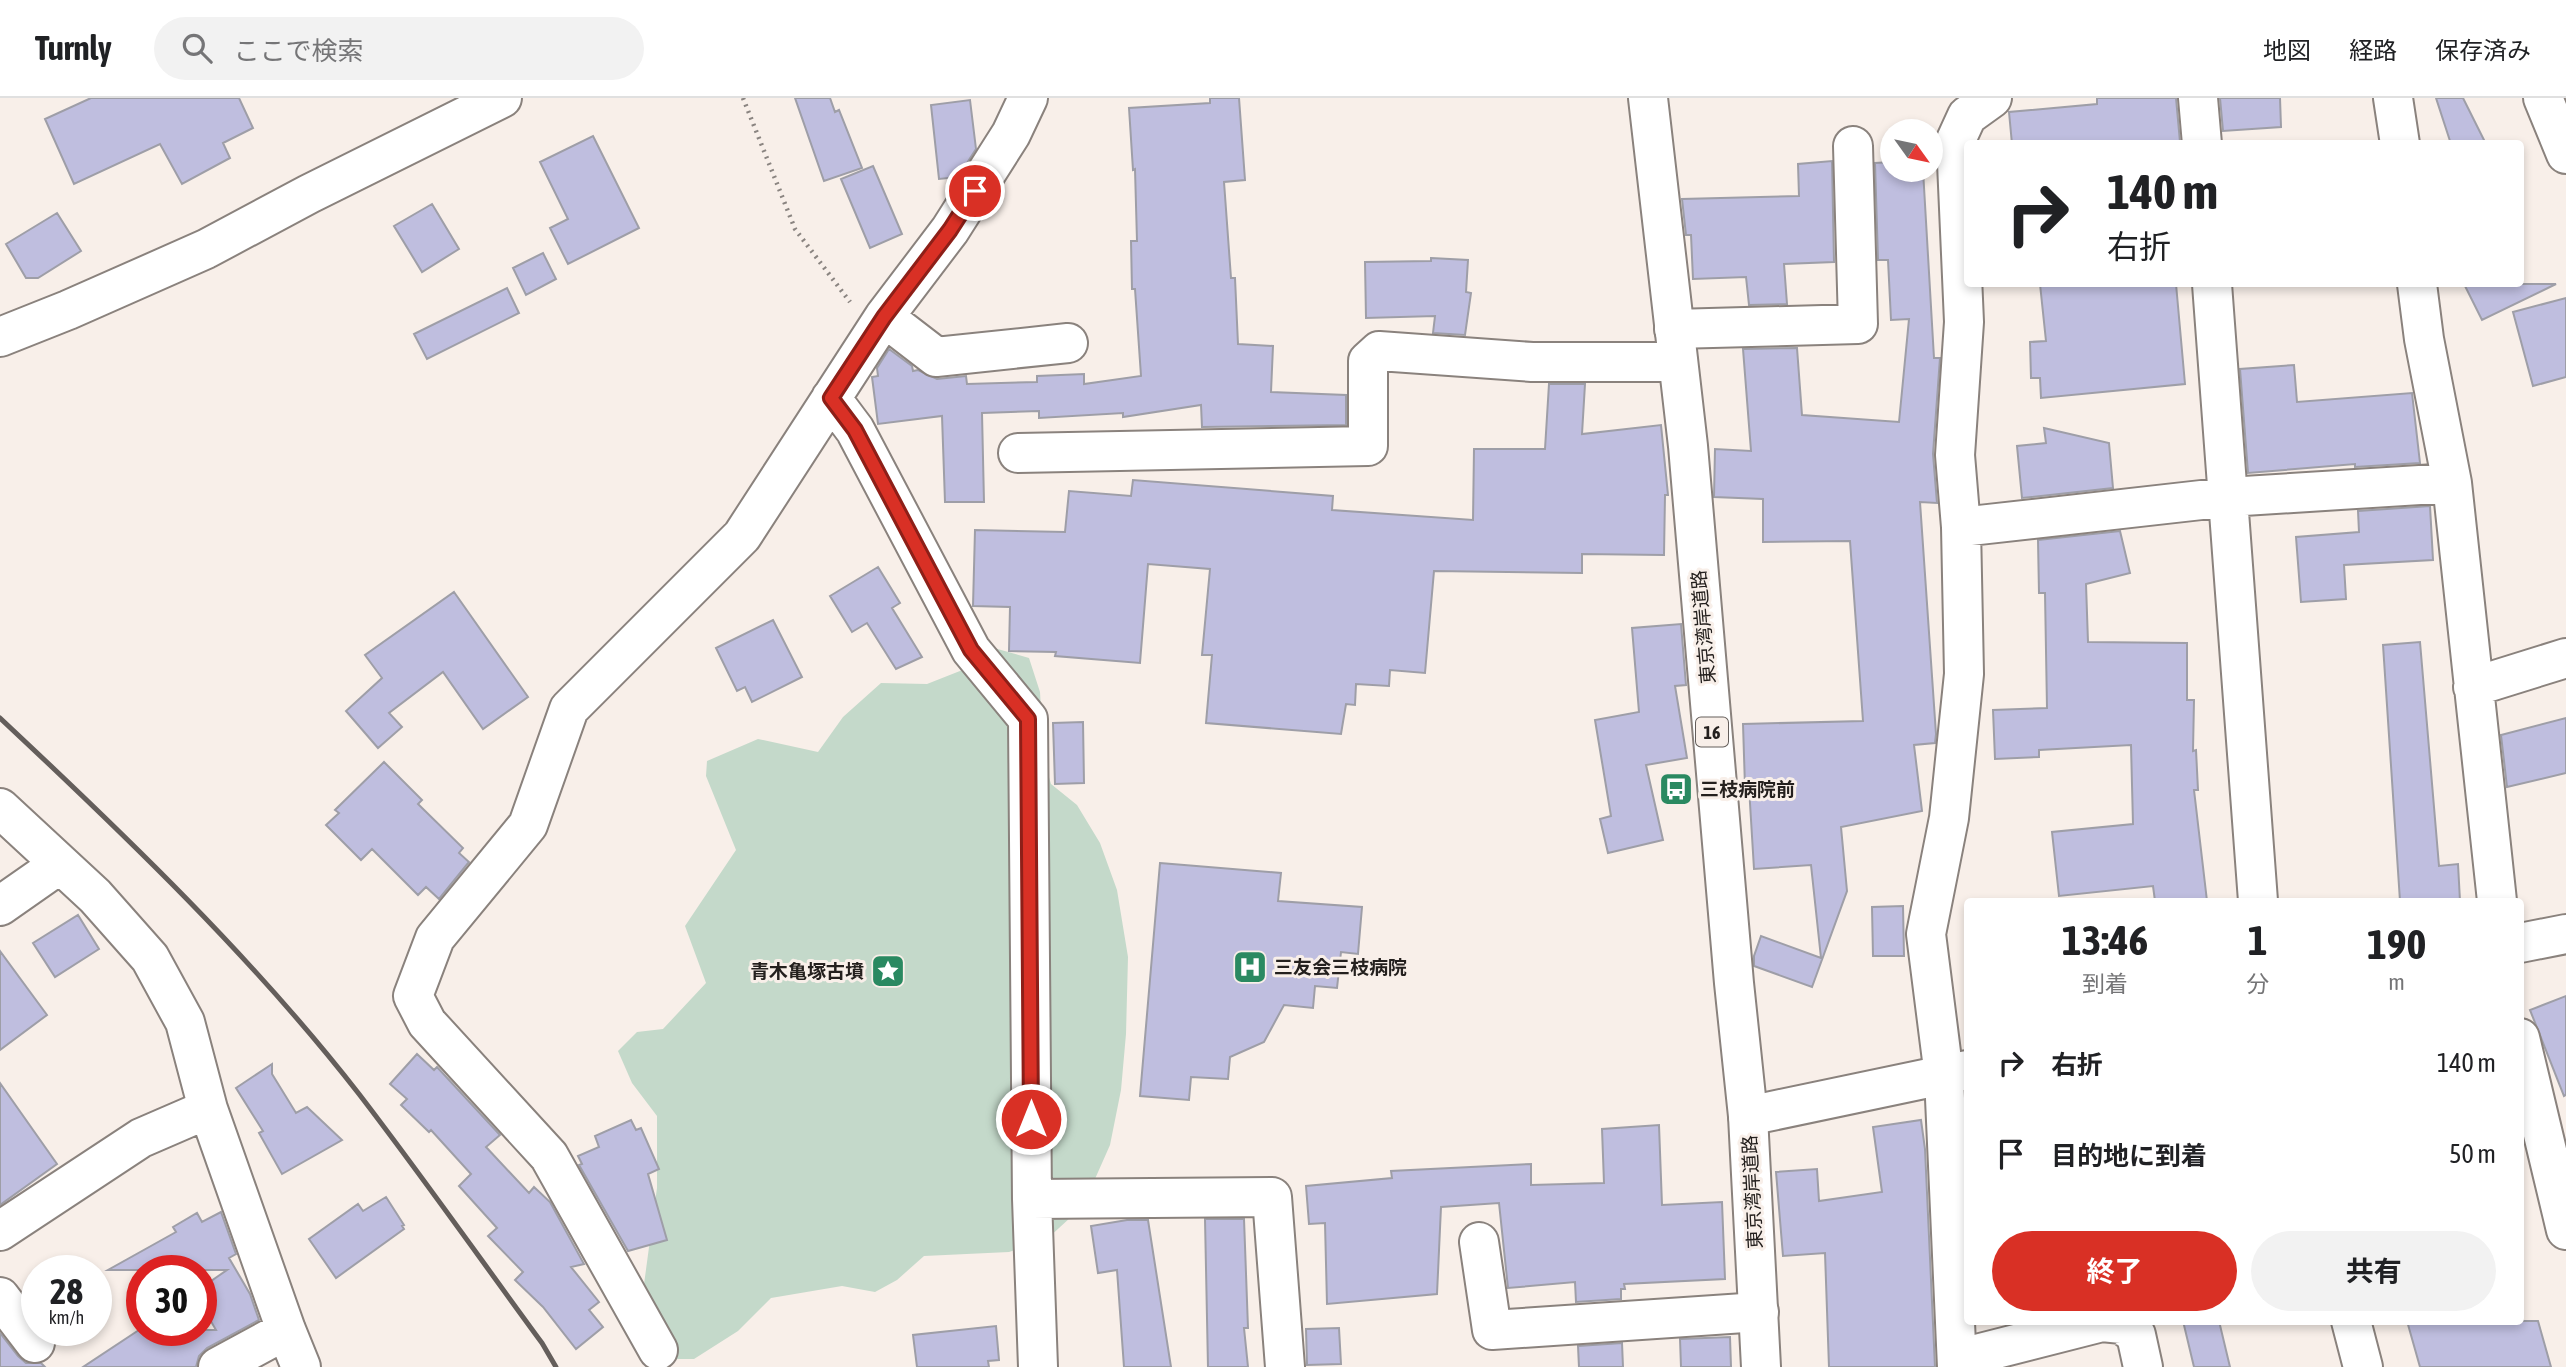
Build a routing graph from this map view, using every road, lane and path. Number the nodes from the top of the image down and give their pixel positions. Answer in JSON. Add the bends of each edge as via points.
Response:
{"nodes":[{"id":1,"x":502,"y":98,"type":"edge"},
{"id":2,"x":743,"y":98,"type":"edge"},
{"id":3,"x":1028,"y":98,"type":"edge"},
{"id":4,"x":1648,"y":98,"type":"edge"},
{"id":5,"x":1992,"y":98,"type":"edge"},
{"id":6,"x":2198,"y":98,"type":"edge"},
{"id":7,"x":2393,"y":98,"type":"edge"},
{"id":8,"x":2543,"y":98,"type":"edge"},
{"id":9,"x":2202,"y":140,"type":"edge"},
{"id":10,"x":2399,"y":140,"type":"edge"},
{"id":11,"x":1853,"y":146,"type":"dead end"},
{"id":12,"x":2566,"y":153,"type":"edge"},
{"id":13,"x":2212,"y":287,"type":"edge"},
{"id":14,"x":2417,"y":287,"type":"edge"},
{"id":15,"x":879,"y":325,"type":"junction"},
{"id":16,"x":0,"y":337,"type":"edge"},
{"id":17,"x":1068,"y":343,"type":"dead end"},
{"id":18,"x":1676,"y":346,"type":"junction"},
{"id":19,"x":831,"y":398,"type":"junction"},
{"id":20,"x":1018,"y":453,"type":"dead end"},
{"id":21,"x":2452,"y":483,"type":"junction"},
{"id":22,"x":2228,"y":497,"type":"junction"},
{"id":23,"x":1961,"y":527,"type":"junction"},
{"id":24,"x":2566,"y":658,"type":"edge"},
{"id":25,"x":2473,"y":687,"type":"junction"},
{"id":26,"x":0,"y":808,"type":"edge"},
{"id":27,"x":60,"y":864,"type":"junction"},
{"id":28,"x":2258,"y":898,"type":"edge"},
{"id":29,"x":2497,"y":898,"type":"edge"},
{"id":30,"x":0,"y":906,"type":"edge"},
{"id":31,"x":2566,"y":934,"type":"edge"},
{"id":32,"x":2524,"y":942,"type":"edge"},
{"id":33,"x":2524,"y":1055,"type":"edge"},
{"id":34,"x":1955,"y":1073,"type":"edge"},
{"id":35,"x":208,"y":1109,"type":"junction"},
{"id":36,"x":1748,"y":1116,"type":"junction"},
{"id":37,"x":1032,"y":1199,"type":"junction"},
{"id":38,"x":2566,"y":1230,"type":"edge"},
{"id":39,"x":0,"y":1231,"type":"edge"},
{"id":40,"x":1479,"y":1242,"type":"dead end"},
{"id":41,"x":0,"y":1297,"type":"edge"},
{"id":42,"x":1759,"y":1312,"type":"junction"},
{"id":43,"x":21,"y":1325,"type":"edge"},
{"id":44,"x":2091,"y":1325,"type":"edge"},
{"id":45,"x":2123,"y":1325,"type":"edge"},
{"id":46,"x":2352,"y":1325,"type":"edge"},
{"id":47,"x":286,"y":1330,"type":"junction"},
{"id":48,"x":659,"y":1350,"type":"dead end"},
{"id":49,"x":1957,"y":1363,"type":"edge"},
{"id":50,"x":218,"y":1367,"type":"edge"},
{"id":51,"x":301,"y":1367,"type":"edge"},
{"id":52,"x":1038,"y":1367,"type":"edge"},
{"id":53,"x":1285,"y":1367,"type":"edge"},
{"id":54,"x":1761,"y":1367,"type":"edge"},
{"id":55,"x":2143,"y":1367,"type":"edge"},
{"id":56,"x":2363,"y":1367,"type":"edge"}],
"edges":[{"from":1,"to":16,"type":"main road","via":[[206,249]]},
{"from":2,"to":15,"type":"path","via":[[795,229]]},
{"from":3,"to":15,"type":"main road","via":[[1011,134],[950,230]]},
{"from":4,"to":18,"type":"main road","name":"東京湾岸道路","number":"16"},
{"from":5,"to":23,"type":"main road","via":[[1967,116],[1955,141],[1964,322],[1955,455]]},
{"from":6,"to":9,"type":"main road"},
{"from":7,"to":10,"type":"main road"},
{"from":8,"to":12,"type":"main road"},
{"from":11,"to":18,"type":"main road","via":[[1858,324]]},
{"from":13,"to":22,"type":"main road"},
{"from":14,"to":21,"type":"main road"},
{"from":15,"to":17,"type":"main road","via":[[936,356]]},
{"from":15,"to":19,"type":"main road"},
{"from":18,"to":20,"type":"main road","via":[[1532,362],[1379,351],[1368,361],[1368,446]]},
{"from":18,"to":36,"type":"main road","name":"東京湾岸道路","number":"16"},
{"from":19,"to":37,"type":"main road","via":[[855,430],[971,650],[1028,719]]},
{"from":19,"to":48,"type":"main road","via":[[742,536],[569,709],[528,825],[435,938],[414,996],[427,1023],[549,1156]]},
{"from":21,"to":22,"type":"main road"},
{"from":21,"to":25,"type":"main road"},
{"from":22,"to":23,"type":"main road"},
{"from":22,"to":28,"type":"main road"},
{"from":23,"to":34,"type":"main road","via":[[1964,674],[1949,818],[1926,934]]},
{"from":24,"to":25,"type":"main road"},
{"from":25,"to":29,"type":"main road"},
{"from":26,"to":27,"type":"main road"},
{"from":27,"to":30,"type":"main road"},
{"from":27,"to":35,"type":"main road","via":[[150,958],[185,1022]]},
{"from":31,"to":32,"type":"main road"},
{"from":33,"to":38,"type":"main road"},
{"from":34,"to":36,"type":"main road"},
{"from":34,"to":49,"type":"main road"},
{"from":35,"to":39,"type":"main road","via":[[141,1138]]},
{"from":35,"to":47,"type":"main road"},
{"from":36,"to":42,"type":"main road","name":"東京湾岸道路","number":"16"},
{"from":37,"to":52,"type":"main road"},
{"from":37,"to":53,"type":"main road","via":[[1272,1197]]},
{"from":40,"to":42,"type":"main road","via":[[1492,1330]]},
{"from":41,"to":43,"type":"main road"},
{"from":42,"to":54,"type":"main road","name":"東京湾岸道路","number":"16"},
{"from":44,"to":49,"type":"main road"},
{"from":45,"to":55,"type":"main road","via":[[2136,1335]]},
{"from":46,"to":56,"type":"main road"},
{"from":47,"to":50,"type":"main road"},
{"from":47,"to":51,"type":"main road"}]}
